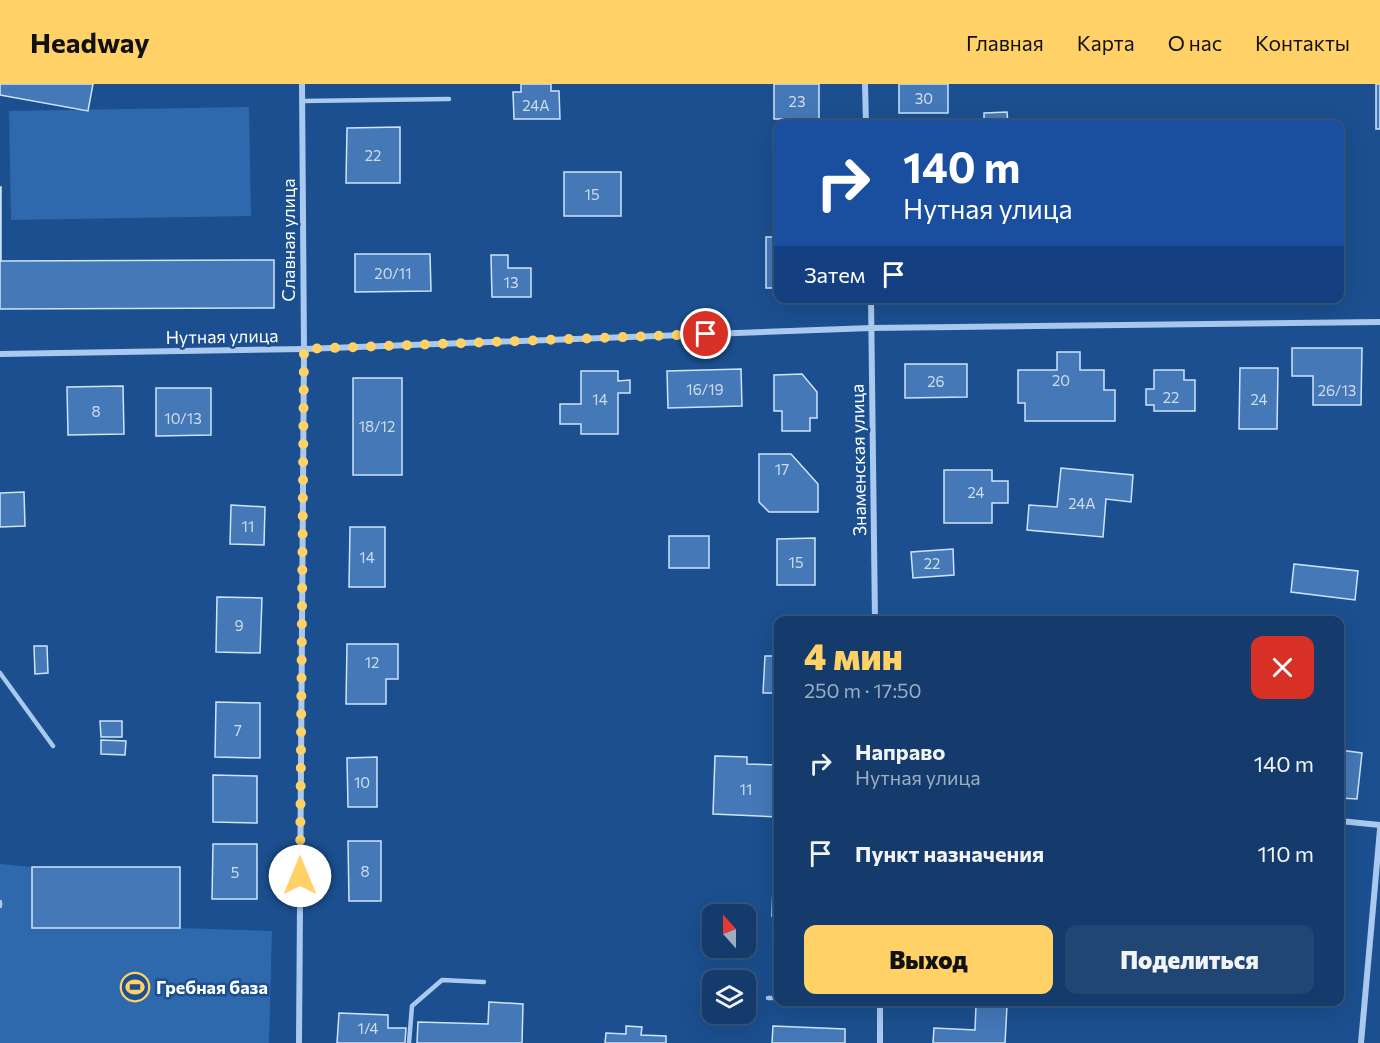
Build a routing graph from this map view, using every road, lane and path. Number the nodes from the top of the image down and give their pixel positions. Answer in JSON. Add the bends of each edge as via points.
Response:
{"nodes":[{"id":1,"x":302,"y":84,"type":"edge"},
{"id":2,"x":865,"y":84,"type":"edge"},
{"id":3,"x":448,"y":99,"type":"dead end"},
{"id":4,"x":302,"y":101,"type":"junction"},
{"id":5,"x":866,"y":120,"type":"edge"},
{"id":6,"x":870,"y":303,"type":"edge"},
{"id":7,"x":1380,"y":322,"type":"edge"},
{"id":8,"x":871,"y":328,"type":"junction"},
{"id":9,"x":304,"y":349,"type":"junction"},
{"id":10,"x":0,"y":354,"type":"edge"},
{"id":11,"x":875,"y":616,"type":"edge"},
{"id":12,"x":0,"y":673,"type":"edge"},
{"id":13,"x":53,"y":746,"type":"dead end"},
{"id":14,"x":1344,"y":822,"type":"edge"},
{"id":15,"x":1380,"y":827,"type":"edge"},
{"id":16,"x":0,"y":902,"type":"edge"},
{"id":17,"x":0,"y":906,"type":"edge"},
{"id":18,"x":484,"y":982,"type":"dead end"},
{"id":19,"x":768,"y":998,"type":"dead end"},
{"id":20,"x":774,"y":998,"type":"edge"},
{"id":21,"x":880,"y":1006,"type":"edge"},
{"id":22,"x":299,"y":1043,"type":"edge"},
{"id":23,"x":409,"y":1043,"type":"edge"},
{"id":24,"x":880,"y":1043,"type":"edge"},
{"id":25,"x":1361,"y":1043,"type":"edge"}],
"edges":[{"from":1,"to":4,"type":"street","name":"Славная улица"},
{"from":2,"to":5,"type":"street"},
{"from":3,"to":4,"type":"lane"},
{"from":4,"to":9,"type":"street","name":"Славная улица"},
{"from":6,"to":8,"type":"street","name":"Знаменская улица"},
{"from":7,"to":8,"type":"street","name":"Нутная улица"},
{"from":8,"to":9,"type":"street","name":"Нутная улица"},
{"from":8,"to":11,"type":"street","name":"Знаменская улица"},
{"from":9,"to":10,"type":"street","name":"Нутная улица"},
{"from":9,"to":22,"type":"street","name":"Славная улица"},
{"from":12,"to":13,"type":"lane"},
{"from":14,"to":15,"type":"street"},
{"from":15,"to":25,"type":"street"},
{"from":16,"to":17,"type":"lane"},
{"from":18,"to":23,"type":"lane","via":[[442,980],[412,1006]]},
{"from":19,"to":20,"type":"lane"},
{"from":21,"to":24,"type":"street"}]}
